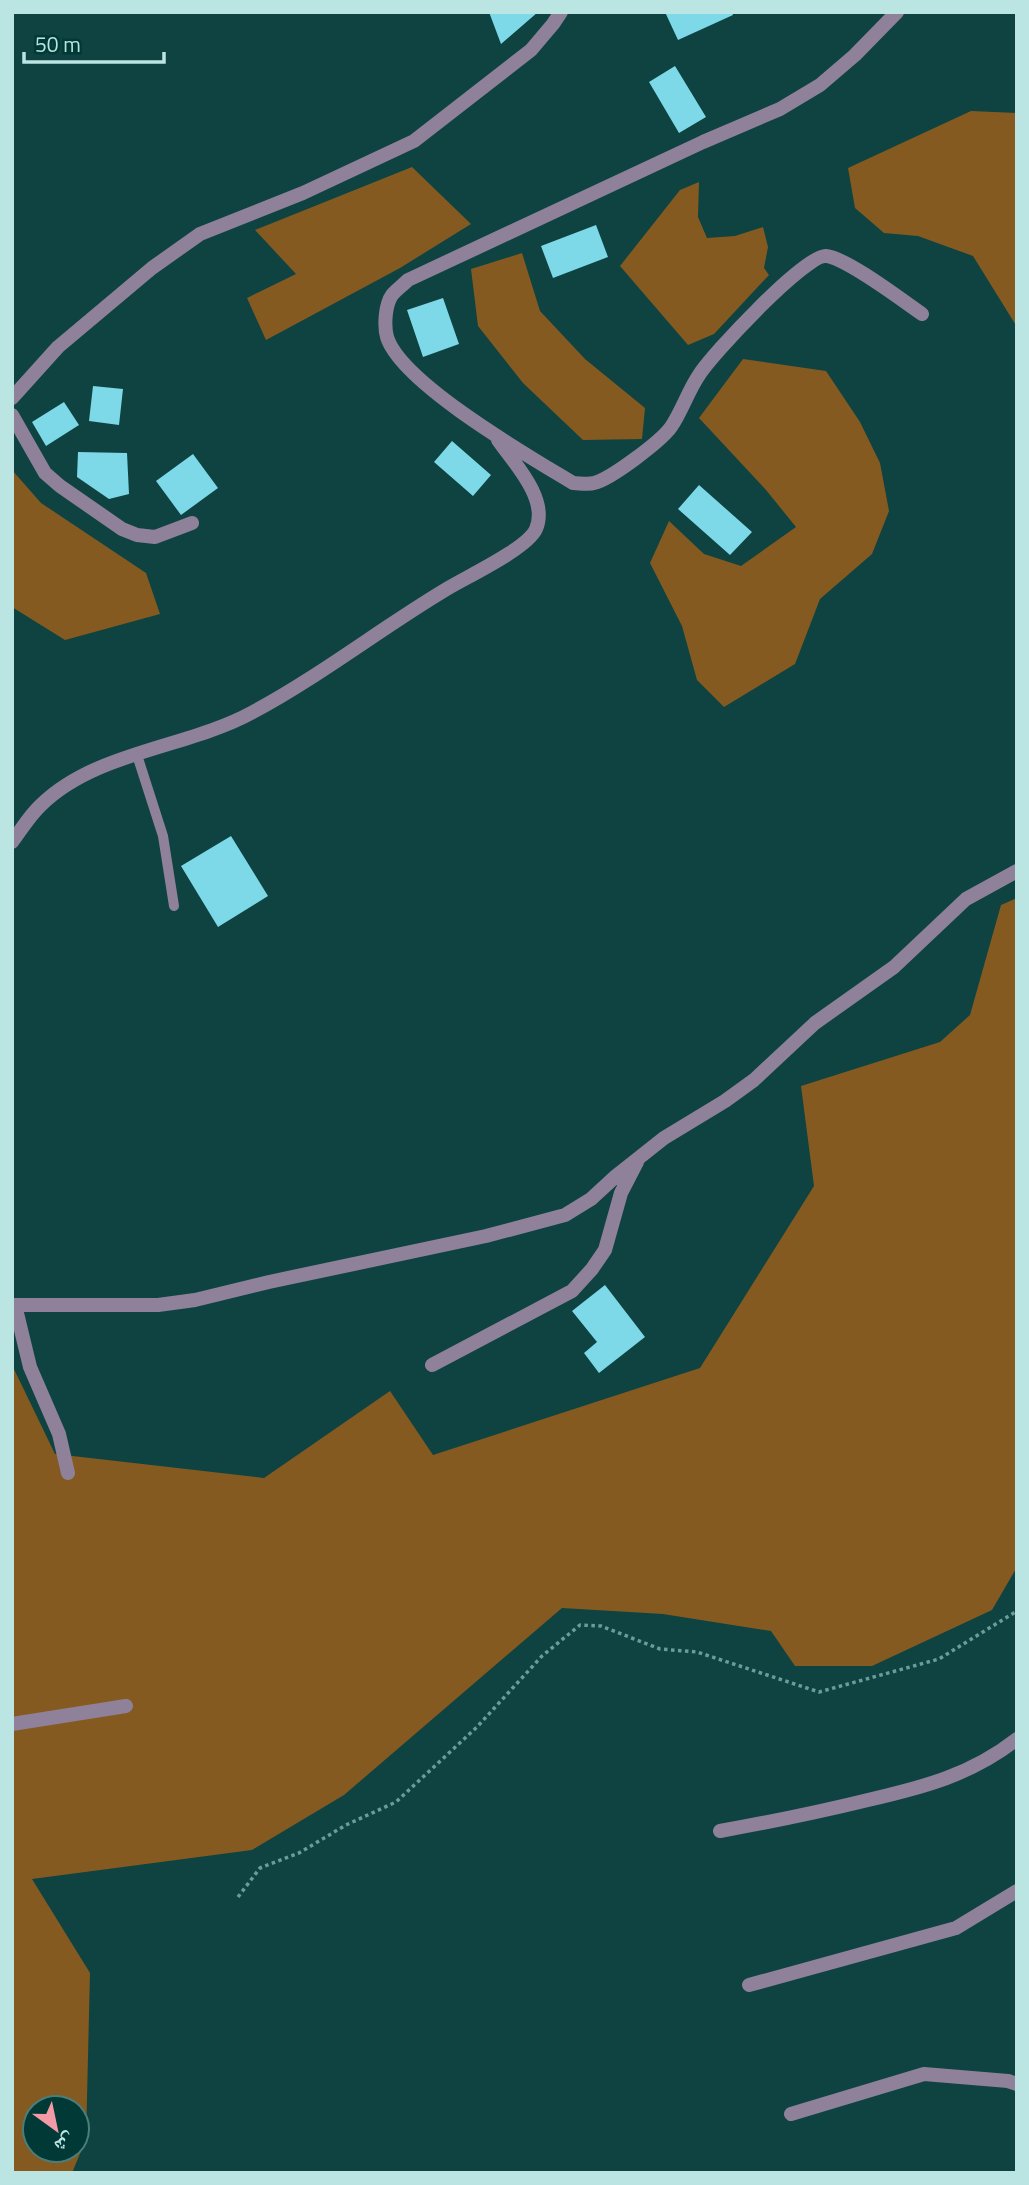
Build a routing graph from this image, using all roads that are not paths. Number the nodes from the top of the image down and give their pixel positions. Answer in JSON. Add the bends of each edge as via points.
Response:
{"nodes":[{"id":1,"x":561,"y":12,"type":"edge"},
{"id":2,"x":897,"y":12,"type":"edge"},
{"id":3,"x":922,"y":314,"type":"dead end"},
{"id":4,"x":12,"y":398,"type":"edge"},
{"id":5,"x":12,"y":415,"type":"edge"},
{"id":6,"x":495,"y":435,"type":"junction"},
{"id":7,"x":192,"y":523,"type":"dead end"},
{"id":8,"x":136,"y":755,"type":"junction"},
{"id":9,"x":12,"y":842,"type":"edge"},
{"id":10,"x":1017,"y":871,"type":"edge"},
{"id":11,"x":174,"y":906,"type":"dead end"},
{"id":12,"x":641,"y":1155,"type":"junction"},
{"id":13,"x":14,"y":1305,"type":"edge"},
{"id":14,"x":432,"y":1365,"type":"dead end"},
{"id":15,"x":68,"y":1473,"type":"dead end"},
{"id":16,"x":127,"y":1706,"type":"dead end"},
{"id":17,"x":12,"y":1724,"type":"edge"},
{"id":18,"x":1017,"y":1739,"type":"edge"},
{"id":19,"x":720,"y":1831,"type":"dead end"},
{"id":20,"x":1017,"y":1891,"type":"edge"},
{"id":21,"x":749,"y":1985,"type":"dead end"},
{"id":22,"x":1017,"y":2084,"type":"edge"},
{"id":23,"x":791,"y":2114,"type":"dead end"}],
"edges":[{"from":1,"to":4,"type":"street","via":[[531,50],[414,141],[201,234],[152,268],[58,347]]},
{"from":2,"to":6,"type":"street","via":[[820,85],[780,109],[408,280],[391,296],[387,338],[403,363]]},
{"from":3,"to":6,"type":"street","via":[[838,261],[816,257],[747,320],[700,373],[670,428],[607,478],[593,484],[573,483]]},
{"from":5,"to":7,"type":"street","via":[[46,473],[122,529],[155,537]]},
{"from":6,"to":8,"type":"street","via":[[536,498],[540,513],[536,529],[524,544],[251,713]]},
{"from":8,"to":9,"type":"street","via":[[71,782],[41,805]]},
{"from":8,"to":11,"type":"lane","via":[[163,835]]},
{"from":10,"to":12,"type":"street","via":[[966,899],[894,967],[815,1023],[754,1080]]},
{"from":12,"to":13,"type":"street","via":[[591,1199],[565,1214],[498,1233],[195,1300],[158,1305]]},
{"from":12,"to":14,"type":"street","via":[[621,1193],[605,1250],[572,1291]]},
{"from":13,"to":15,"type":"street","via":[[30,1367],[59,1434]]},
{"from":16,"to":17,"type":"street"},
{"from":18,"to":19,"type":"street","via":[[998,1754],[934,1784]]},
{"from":20,"to":21,"type":"street","via":[[956,1928]]},
{"from":22,"to":23,"type":"street","via":[[924,2074]]}]}
